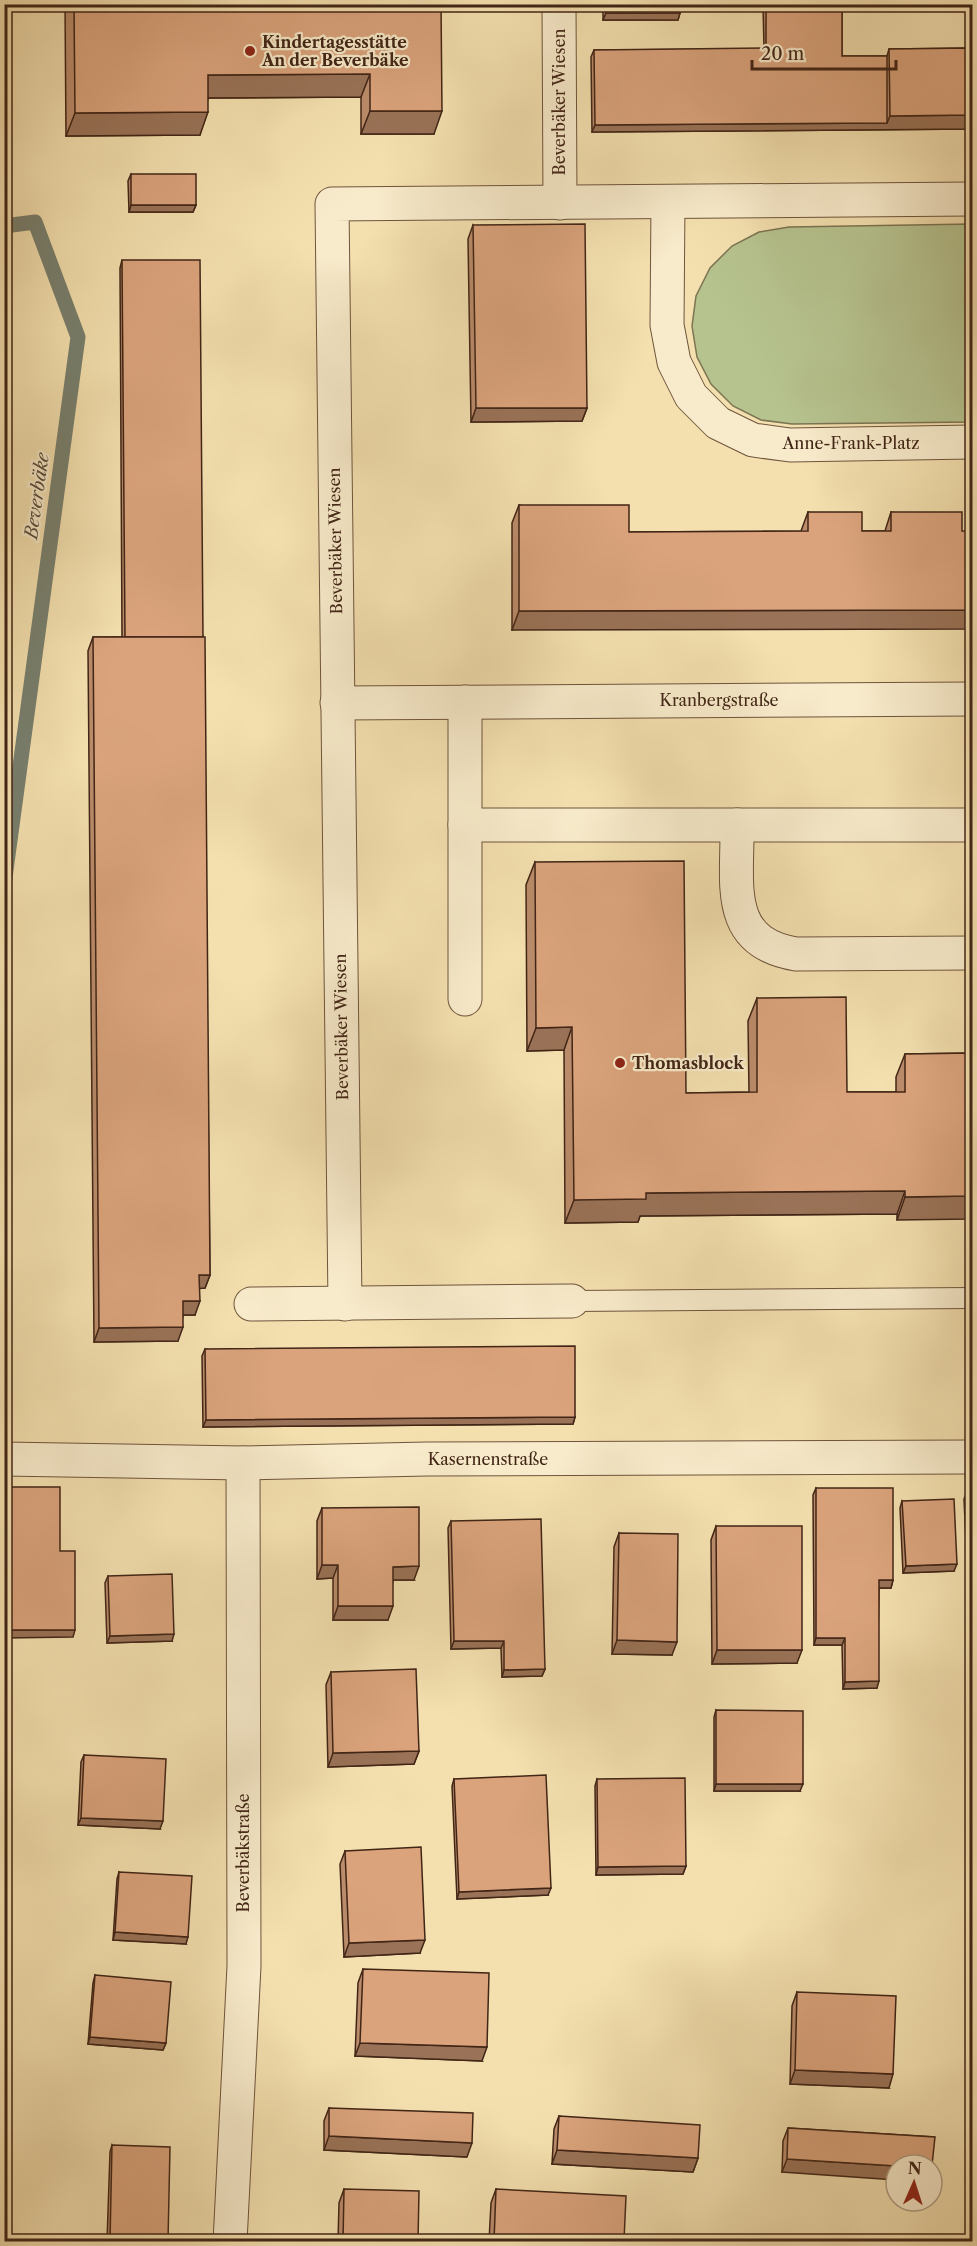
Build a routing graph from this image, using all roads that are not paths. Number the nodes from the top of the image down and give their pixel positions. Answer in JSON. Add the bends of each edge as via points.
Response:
{"nodes":[{"id":1,"x":559,"y":4,"type":"edge"},
{"id":2,"x":972,"y":199,"type":"edge"},
{"id":3,"x":668,"y":202,"type":"junction"},
{"id":4,"x":560,"y":203,"type":"junction"},
{"id":5,"x":972,"y":442,"type":"edge"},
{"id":6,"x":972,"y":699,"type":"edge"},
{"id":7,"x":465,"y":702,"type":"junction"},
{"id":8,"x":337,"y":703,"type":"junction"},
{"id":9,"x":465,"y":825,"type":"junction"},
{"id":10,"x":737,"y":825,"type":"junction"},
{"id":11,"x":972,"y":825,"type":"edge"},
{"id":12,"x":972,"y":953,"type":"edge"},
{"id":13,"x":465,"y":999,"type":"dead end"},
{"id":14,"x":972,"y":1298,"type":"edge"},
{"id":15,"x":572,"y":1301,"type":"joint"},
{"id":16,"x":251,"y":1304,"type":"dead end"},
{"id":17,"x":345,"y":1304,"type":"junction"},
{"id":18,"x":972,"y":1456,"type":"edge"},
{"id":19,"x":4,"y":1459,"type":"edge"},
{"id":20,"x":243,"y":1463,"type":"junction"},
{"id":21,"x":230,"y":2241,"type":"edge"}],
"edges":[{"from":1,"to":4,"type":"street","name":"Beverbäker Wiesen"},
{"from":2,"to":3,"type":"street"},
{"from":3,"to":4,"type":"street"},
{"from":3,"to":5,"type":"street","name":"Anne-Frank-Platz","via":[[667,325],[674,362],[692,396],[718,423],[753,440],[790,445]]},
{"from":4,"to":8,"type":"street","name":"Beverbäker Wiesen","via":[[332,204]]},
{"from":6,"to":7,"type":"street","name":"Kranbergstraße"},
{"from":7,"to":8,"type":"street","name":"Kranbergstraße"},
{"from":7,"to":9,"type":"street"},
{"from":8,"to":17,"type":"street","name":"Beverbäker Wiesen"},
{"from":9,"to":10,"type":"street"},
{"from":9,"to":13,"type":"street"},
{"from":10,"to":11,"type":"street"},
{"from":10,"to":12,"type":"street","via":[[739,907],[746,926],[759,941],[777,951]]},
{"from":14,"to":15,"type":"lane"},
{"from":15,"to":17,"type":"street"},
{"from":16,"to":17,"type":"street"},
{"from":18,"to":20,"type":"street","name":"Kasernenstraße"},
{"from":19,"to":20,"type":"street","name":"Kasernenstraße"},
{"from":20,"to":21,"type":"street","name":"Beverbäkstraße","via":[[244,1966]]}]}
